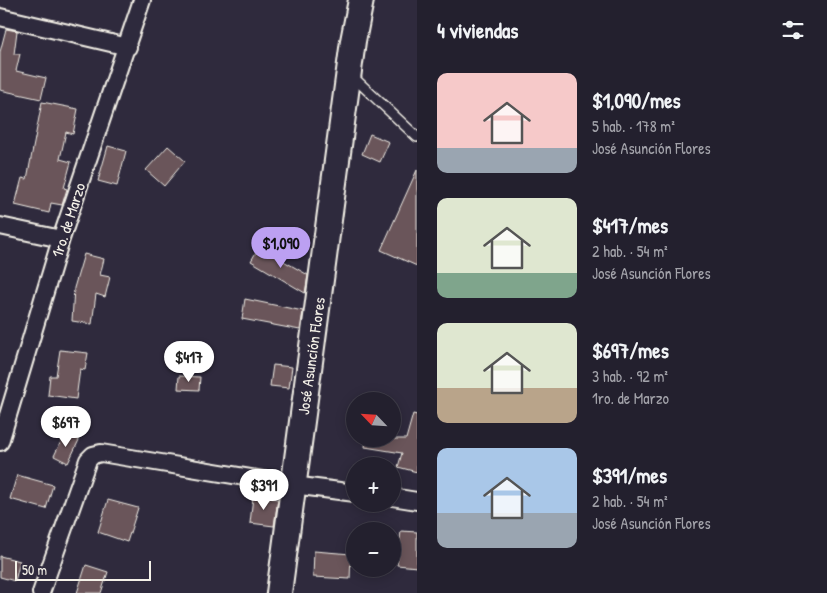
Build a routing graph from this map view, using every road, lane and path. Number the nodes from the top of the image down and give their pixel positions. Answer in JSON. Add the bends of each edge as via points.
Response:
{"nodes":[{"id":1,"x":142,"y":0,"type":"edge"},
{"id":2,"x":362,"y":0,"type":"edge"},
{"id":3,"x":0,"y":17,"type":"edge"},
{"id":4,"x":128,"y":47,"type":"junction"},
{"id":5,"x":349,"y":74,"type":"junction"},
{"id":6,"x":417,"y":137,"type":"edge"},
{"id":7,"x":0,"y":226,"type":"edge"},
{"id":8,"x":61,"y":239,"type":"junction"},
{"id":9,"x":0,"y":442,"type":"edge"},
{"id":10,"x":293,"y":485,"type":"junction"},
{"id":11,"x":346,"y":492,"type":"edge"},
{"id":12,"x":401,"y":499,"type":"edge"},
{"id":13,"x":417,"y":500,"type":"edge"},
{"id":14,"x":41,"y":593,"type":"edge"},
{"id":15,"x":279,"y":593,"type":"edge"}],
"edges":[{"from":1,"to":4,"type":"street","name":"1ro. de Marzo"},
{"from":2,"to":5,"type":"street","name":"José Asunción Flores"},
{"from":3,"to":4,"type":"street"},
{"from":4,"to":8,"type":"street","name":"1ro. de Marzo"},
{"from":5,"to":6,"type":"lane"},
{"from":5,"to":10,"type":"street","name":"José Asunción Flores"},
{"from":7,"to":8,"type":"street"},
{"from":8,"to":9,"type":"street","name":"1ro. de Marzo"},
{"from":10,"to":11,"type":"street"},
{"from":10,"to":14,"type":"street","via":[[101,453],[93,455],[88,460]]},
{"from":10,"to":15,"type":"street","name":"José Asunción Flores"},
{"from":12,"to":13,"type":"street"}]}
